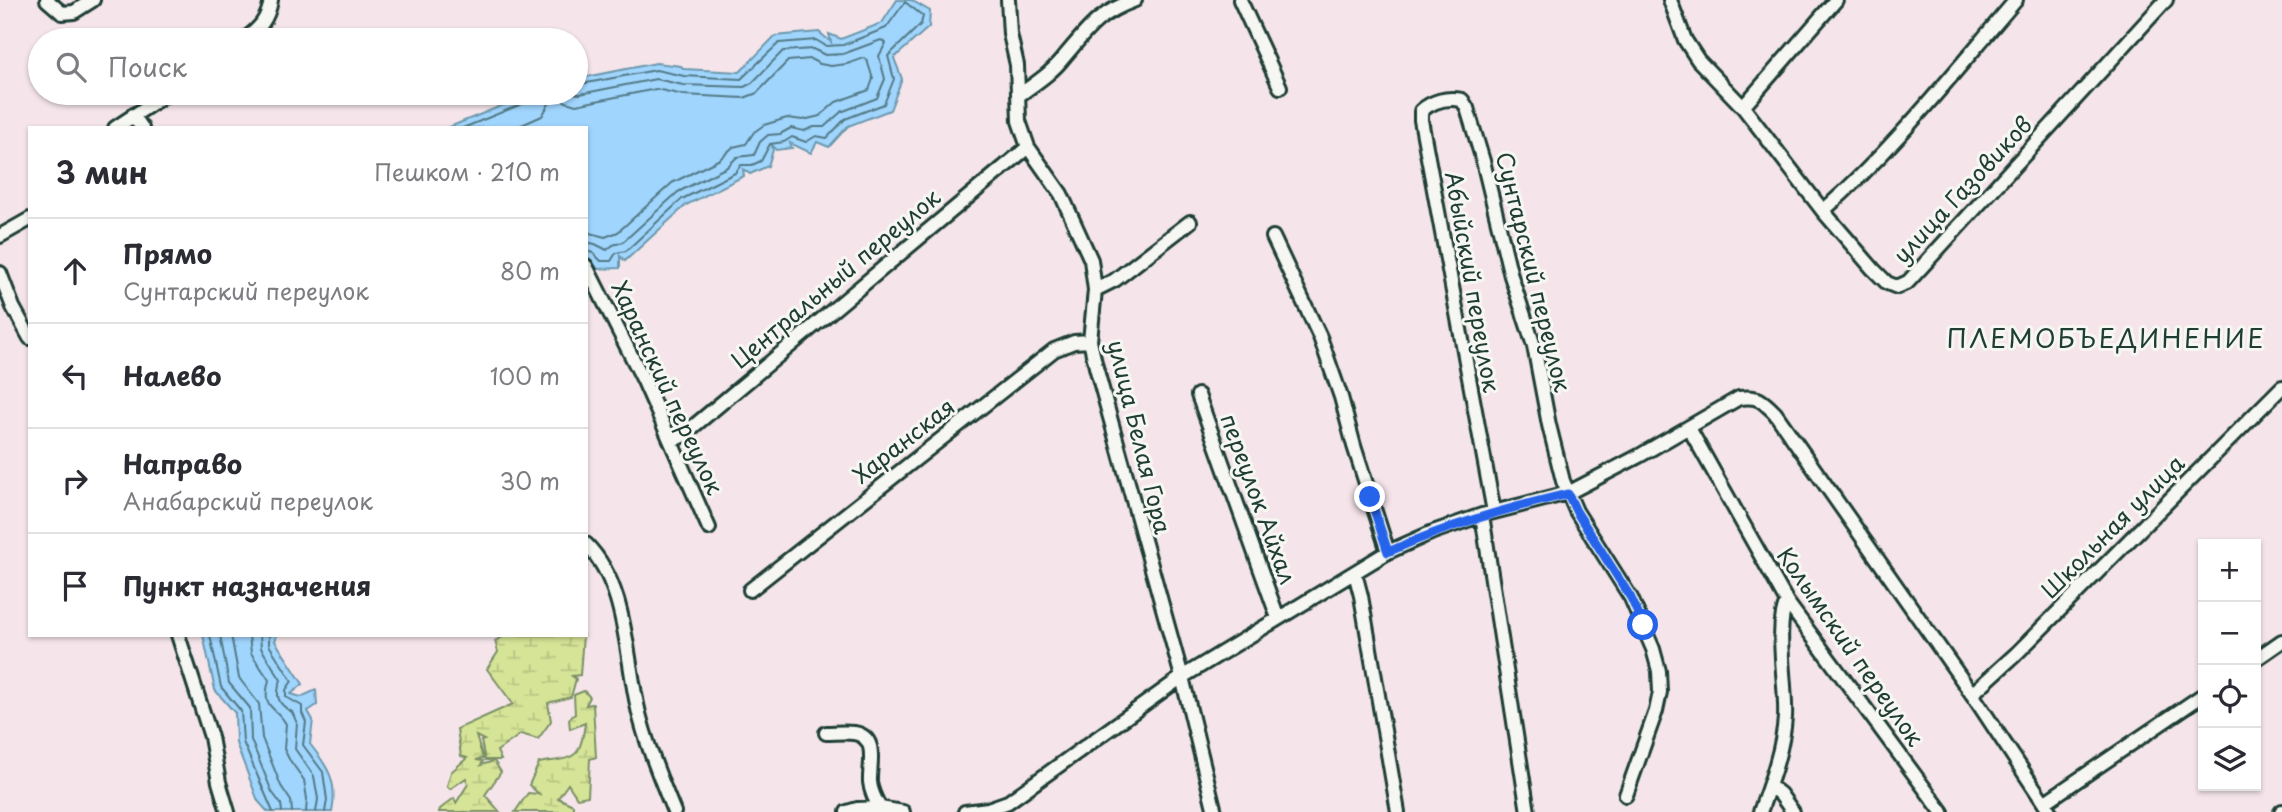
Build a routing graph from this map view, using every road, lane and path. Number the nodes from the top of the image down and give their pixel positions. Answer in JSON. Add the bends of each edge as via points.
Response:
{"nodes":[{"id":1,"x":47,"y":0,"type":"edge"},
{"id":2,"x":93,"y":0,"type":"edge"},
{"id":3,"x":271,"y":0,"type":"edge"},
{"id":4,"x":1008,"y":0,"type":"edge"},
{"id":5,"x":1135,"y":0,"type":"edge"},
{"id":6,"x":1240,"y":0,"type":"edge"},
{"id":7,"x":1670,"y":0,"type":"edge"},
{"id":8,"x":1836,"y":0,"type":"edge"},
{"id":9,"x":2016,"y":0,"type":"edge"},
{"id":10,"x":2166,"y":0,"type":"edge"},
{"id":11,"x":258,"y":28,"type":"edge"},
{"id":12,"x":1280,"y":87,"type":"dead end"},
{"id":13,"x":1018,"y":96,"type":"junction"},
{"id":14,"x":149,"y":105,"type":"edge"},
{"id":15,"x":1743,"y":107,"type":"junction"},
{"id":16,"x":1467,"y":108,"type":"joint"},
{"id":17,"x":133,"y":115,"type":"junction"},
{"id":18,"x":118,"y":126,"type":"edge"},
{"id":19,"x":141,"y":126,"type":"edge"},
{"id":20,"x":1028,"y":147,"type":"junction"},
{"id":21,"x":1823,"y":211,"type":"junction"},
{"id":22,"x":28,"y":220,"type":"edge"},
{"id":23,"x":1190,"y":222,"type":"dead end"},
{"id":24,"x":0,"y":236,"type":"edge"},
{"id":25,"x":1273,"y":237,"type":"dead end"},
{"id":26,"x":588,"y":270,"type":"edge"},
{"id":27,"x":0,"y":273,"type":"edge"},
{"id":28,"x":1095,"y":290,"type":"junction"},
{"id":29,"x":28,"y":334,"type":"edge"},
{"id":30,"x":1090,"y":341,"type":"junction"},
{"id":31,"x":2282,"y":387,"type":"edge"},
{"id":32,"x":1198,"y":395,"type":"dead end"},
{"id":33,"x":1689,"y":428,"type":"junction"},
{"id":34,"x":671,"y":441,"type":"junction"},
{"id":35,"x":1568,"y":494,"type":"junction"},
{"id":36,"x":1488,"y":514,"type":"junction"},
{"id":37,"x":709,"y":528,"type":"dead end"},
{"id":38,"x":588,"y":547,"type":"edge"},
{"id":39,"x":1388,"y":552,"type":"junction"},
{"id":40,"x":1355,"y":573,"type":"junction"},
{"id":41,"x":750,"y":590,"type":"dead end"},
{"id":42,"x":1787,"y":602,"type":"junction"},
{"id":43,"x":1278,"y":618,"type":"junction"},
{"id":44,"x":179,"y":637,"type":"edge"},
{"id":45,"x":2282,"y":641,"type":"edge"},
{"id":46,"x":2261,"y":656,"type":"edge"},
{"id":47,"x":1181,"y":677,"type":"junction"},
{"id":48,"x":1972,"y":694,"type":"junction"},
{"id":49,"x":2198,"y":699,"type":"edge"},
{"id":50,"x":826,"y":733,"type":"dead end"},
{"id":51,"x":1770,"y":786,"type":"junction"},
{"id":52,"x":1626,"y":795,"type":"dead end"},
{"id":53,"x":880,"y":808,"type":"junction"},
{"id":54,"x":2047,"y":808,"type":"edge"},
{"id":55,"x":228,"y":812,"type":"edge"},
{"id":56,"x":674,"y":812,"type":"edge"},
{"id":57,"x":847,"y":812,"type":"edge"},
{"id":58,"x":903,"y":812,"type":"edge"},
{"id":59,"x":965,"y":812,"type":"edge"},
{"id":60,"x":1215,"y":812,"type":"edge"},
{"id":61,"x":1398,"y":812,"type":"edge"},
{"id":62,"x":1528,"y":812,"type":"edge"},
{"id":63,"x":1760,"y":812,"type":"edge"},
{"id":64,"x":1793,"y":812,"type":"edge"},
{"id":65,"x":1942,"y":812,"type":"edge"}],
"edges":[{"from":1,"to":2,"type":"street","via":[[62,13],[74,12]]},
{"from":3,"to":11,"type":"street"},
{"from":4,"to":13,"type":"street","name":"улица Белая Гора"},
{"from":5,"to":13,"type":"street","via":[[1094,22],[1063,59]]},
{"from":6,"to":12,"type":"street"},
{"from":7,"to":15,"type":"street","name":"улица Газовиков","via":[[1698,60]]},
{"from":8,"to":15,"type":"street"},
{"from":9,"to":21,"type":"street","via":[[1894,141]]},
{"from":10,"to":21,"type":"street","name":"улица Газовиков","via":[[1908,282],[1897,287],[1887,283]]},
{"from":13,"to":20,"type":"street","name":"улица Белая Гора","via":[[1019,121]]},
{"from":14,"to":17,"type":"street"},
{"from":15,"to":21,"type":"street","name":"улица Газовиков"},
{"from":16,"to":35,"type":"street","name":"Сунтарский переулок","via":[[1534,346]]},
{"from":16,"to":36,"type":"street","name":"Абыйский переулок","via":[[1462,100],[1439,101],[1421,111],[1420,120]]},
{"from":17,"to":18,"type":"street"},
{"from":17,"to":19,"type":"street"},
{"from":20,"to":28,"type":"street","name":"улица Белая Гора","via":[[1076,223],[1091,260]]},
{"from":20,"to":34,"type":"street","name":"Центральный переулок"},
{"from":22,"to":24,"type":"street"},
{"from":23,"to":28,"type":"street","via":[[1115,281]]},
{"from":25,"to":39,"type":"street","via":[[1320,337]]},
{"from":26,"to":34,"type":"street","name":"Харанский переулок"},
{"from":27,"to":29,"type":"street"},
{"from":28,"to":30,"type":"street","name":"улица Белая Гора"},
{"from":30,"to":41,"type":"street","name":"Харанская","via":[[1054,350]]},
{"from":30,"to":47,"type":"street","name":"улица Белая Гора"},
{"from":31,"to":48,"type":"street","name":"Школьная улица"},
{"from":32,"to":43,"type":"street","name":"переулок Айхал"},
{"from":33,"to":35,"type":"street"},
{"from":33,"to":42,"type":"street","name":"Колымский переулок"},
{"from":33,"to":48,"type":"street","via":[[1738,398],[1762,399]]},
{"from":34,"to":37,"type":"street","name":"Харанский переулок"},
{"from":35,"to":36,"type":"street"},
{"from":35,"to":52,"type":"street","name":"Сунтарский переулок","via":[[1631,598],[1659,671],[1656,711]]},
{"from":36,"to":39,"type":"street"},
{"from":36,"to":62,"type":"street","name":"Абыйский переулок"},
{"from":38,"to":56,"type":"street","via":[[607,576],[621,615],[640,719]]},
{"from":39,"to":40,"type":"street"},
{"from":40,"to":43,"type":"street"},
{"from":40,"to":61,"type":"street"},
{"from":42,"to":51,"type":"street","via":[[1783,620],[1785,717]]},
{"from":42,"to":65,"type":"street","name":"Колымский переулок"},
{"from":43,"to":47,"type":"street"},
{"from":44,"to":55,"type":"street","via":[[211,737]]},
{"from":45,"to":46,"type":"street"},
{"from":47,"to":59,"type":"street","via":[[1008,802]]},
{"from":47,"to":60,"type":"street","name":"улица Белая Гора"},
{"from":48,"to":54,"type":"street"},
{"from":49,"to":54,"type":"street"},
{"from":50,"to":53,"type":"street","via":[[857,733],[867,740],[872,752],[873,796]]},
{"from":51,"to":63,"type":"street"},
{"from":51,"to":64,"type":"street"},
{"from":53,"to":57,"type":"street"},
{"from":53,"to":58,"type":"street"}]}
